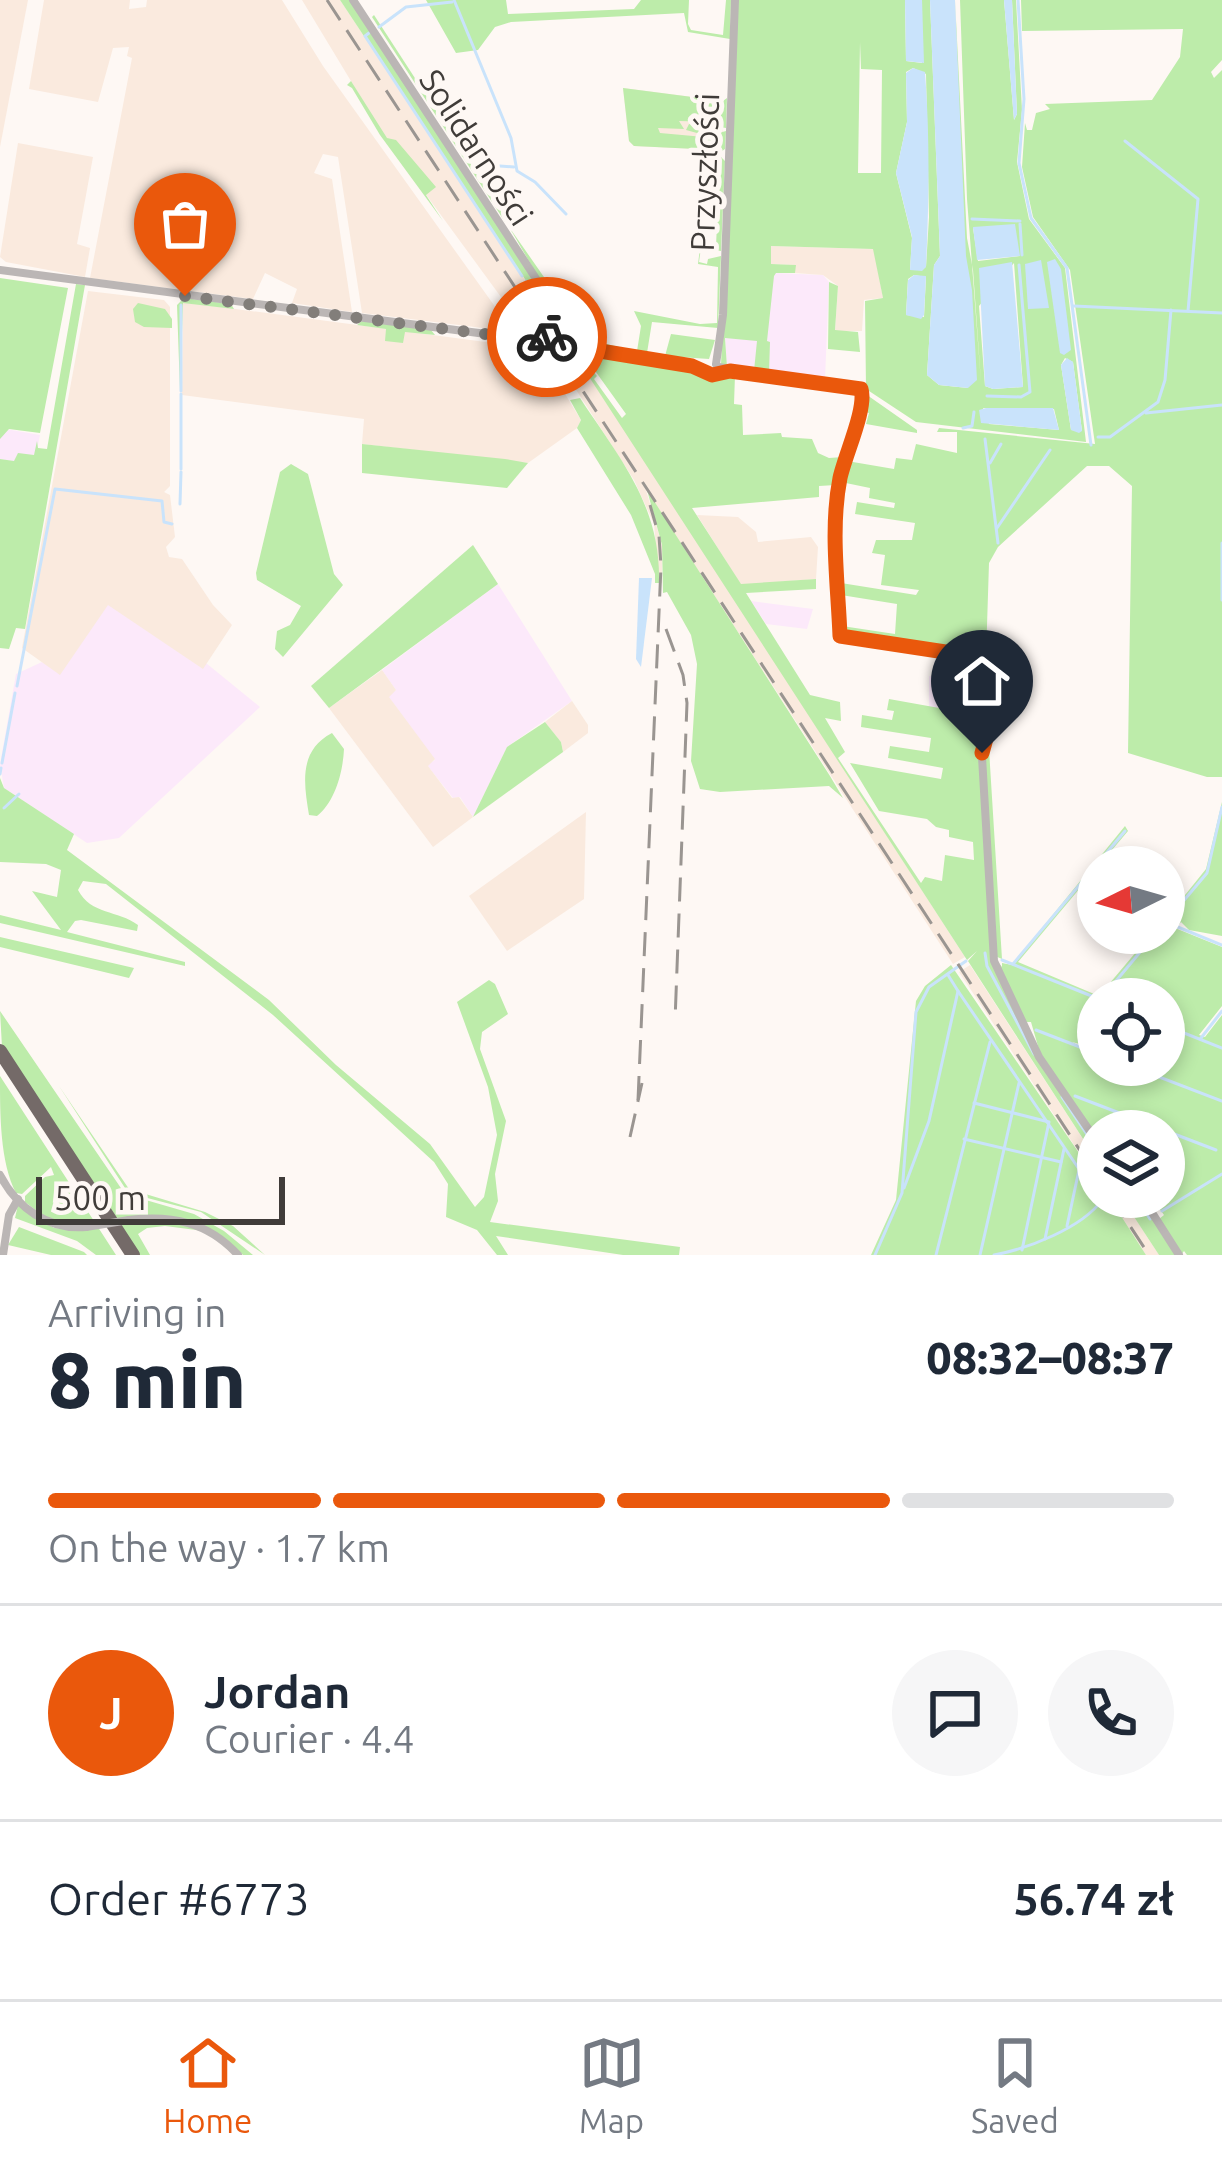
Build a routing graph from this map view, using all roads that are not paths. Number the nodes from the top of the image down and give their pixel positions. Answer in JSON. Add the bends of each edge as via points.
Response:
{"nodes":[{"id":1,"x":352,"y":0,"type":"edge"},
{"id":2,"x":735,"y":0,"type":"edge"},
{"id":3,"x":0,"y":270,"type":"edge"},
{"id":4,"x":566,"y":325,"type":"junction"},
{"id":5,"x":715,"y":368,"type":"junction"},
{"id":6,"x":0,"y":1052,"type":"edge"},
{"id":7,"x":0,"y":1068,"type":"edge"},
{"id":8,"x":1077,"y":1112,"type":"edge"},
{"id":9,"x":0,"y":1175,"type":"edge"},
{"id":10,"x":18,"y":1199,"type":"junction"},
{"id":11,"x":1155,"y":1218,"type":"edge"},
{"id":12,"x":3,"y":1255,"type":"edge"},
{"id":13,"x":122,"y":1255,"type":"edge"},
{"id":14,"x":133,"y":1255,"type":"edge"},
{"id":15,"x":238,"y":1255,"type":"edge"},
{"id":16,"x":1179,"y":1255,"type":"edge"}],
"edges":[{"from":1,"to":4,"type":"street","name":"Solidarności"},
{"from":2,"to":5,"type":"street","name":"Przyszłości"},
{"from":3,"to":4,"type":"street","via":[[535,340]]},
{"from":4,"to":5,"type":"street","name":"Solidarności","via":[[598,350]]},
{"from":5,"to":8,"type":"street","name":"Solidarności","via":[[864,394],[840,479],[840,636],[968,655],[991,668],[999,688],[982,753],[992,957],[1040,1057]]},
{"from":6,"to":14,"type":"highway"},
{"from":7,"to":13,"type":"highway"},
{"from":9,"to":10,"type":"street"},
{"from":10,"to":12,"type":"street"},
{"from":10,"to":15,"type":"street","bridge":true,"via":[[53,1224],[189,1222]]},
{"from":11,"to":16,"type":"street"}]}
